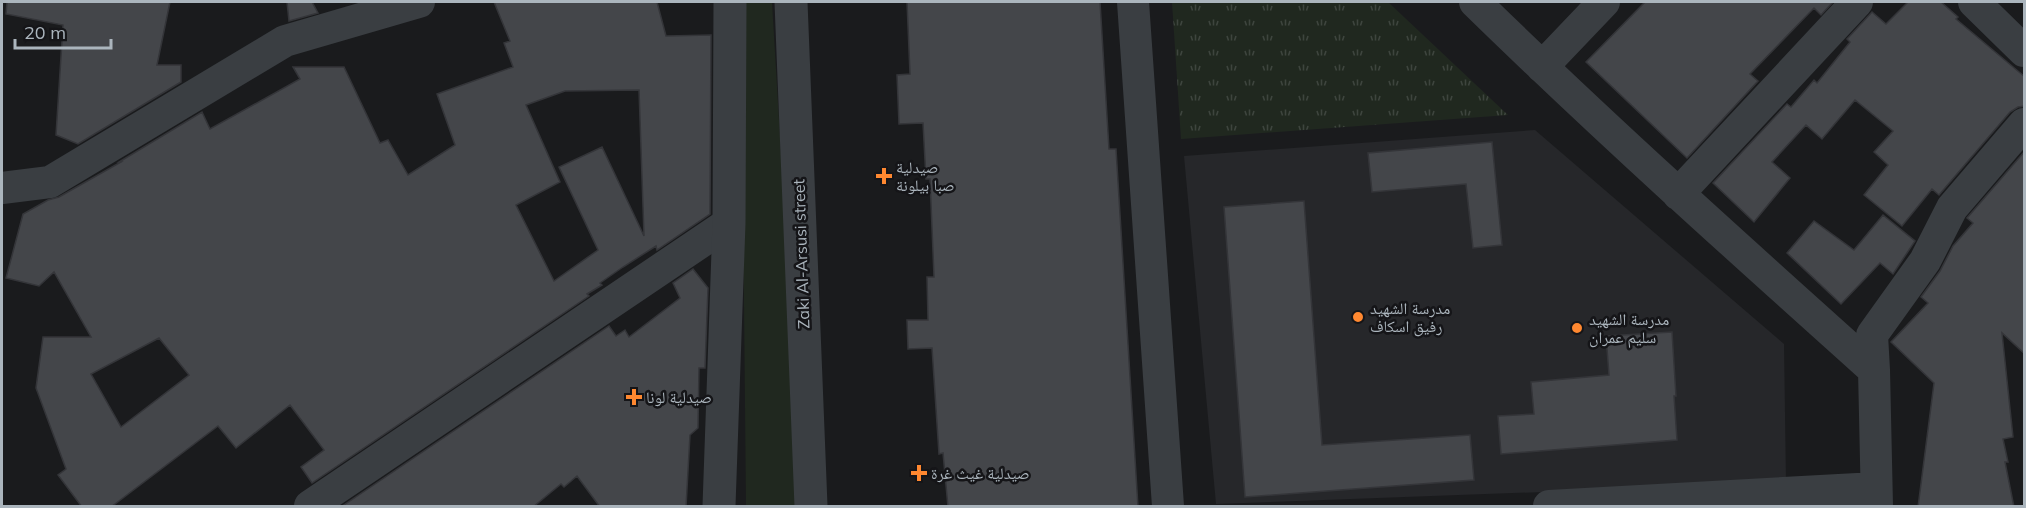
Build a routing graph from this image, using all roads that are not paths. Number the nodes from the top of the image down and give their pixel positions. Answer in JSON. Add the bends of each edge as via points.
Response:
{"nodes":[{"id":1,"x":419,"y":2,"type":"edge"},
{"id":2,"x":730,"y":2,"type":"edge"},
{"id":3,"x":791,"y":2,"type":"edge"},
{"id":4,"x":1133,"y":2,"type":"edge"},
{"id":5,"x":1475,"y":2,"type":"edge"},
{"id":6,"x":1604,"y":2,"type":"edge"},
{"id":7,"x":1857,"y":2,"type":"edge"},
{"id":8,"x":1974,"y":2,"type":"edge"},
{"id":9,"x":2025,"y":51,"type":"edge"},
{"id":10,"x":1542,"y":68,"type":"junction"},
{"id":11,"x":2025,"y":124,"type":"edge"},
{"id":12,"x":2,"y":188,"type":"edge"},
{"id":13,"x":1678,"y":194,"type":"junction"},
{"id":14,"x":729,"y":223,"type":"junction"},
{"id":15,"x":1874,"y":370,"type":"junction"},
{"id":16,"x":1877,"y":497,"type":"edge"},
{"id":17,"x":310,"y":507,"type":"edge"},
{"id":18,"x":719,"y":507,"type":"edge"},
{"id":19,"x":811,"y":507,"type":"edge"},
{"id":20,"x":1168,"y":507,"type":"edge"},
{"id":21,"x":1549,"y":507,"type":"edge"}],
"edges":[{"from":1,"to":12,"type":"street","via":[[285,41],[50,182]]},
{"from":2,"to":14,"type":"street"},
{"from":3,"to":19,"type":"street","name":"Zaki Al-Arsusi street"},
{"from":4,"to":20,"type":"street"},
{"from":5,"to":10,"type":"street"},
{"from":6,"to":10,"type":"street"},
{"from":7,"to":13,"type":"street"},
{"from":8,"to":9,"type":"street"},
{"from":10,"to":13,"type":"street"},
{"from":11,"to":15,"type":"street","via":[[1952,208],[1925,261],[1872,336]]},
{"from":13,"to":15,"type":"street"},
{"from":14,"to":17,"type":"street"},
{"from":14,"to":18,"type":"street"},
{"from":15,"to":16,"type":"street"},
{"from":16,"to":21,"type":"street"}]}
